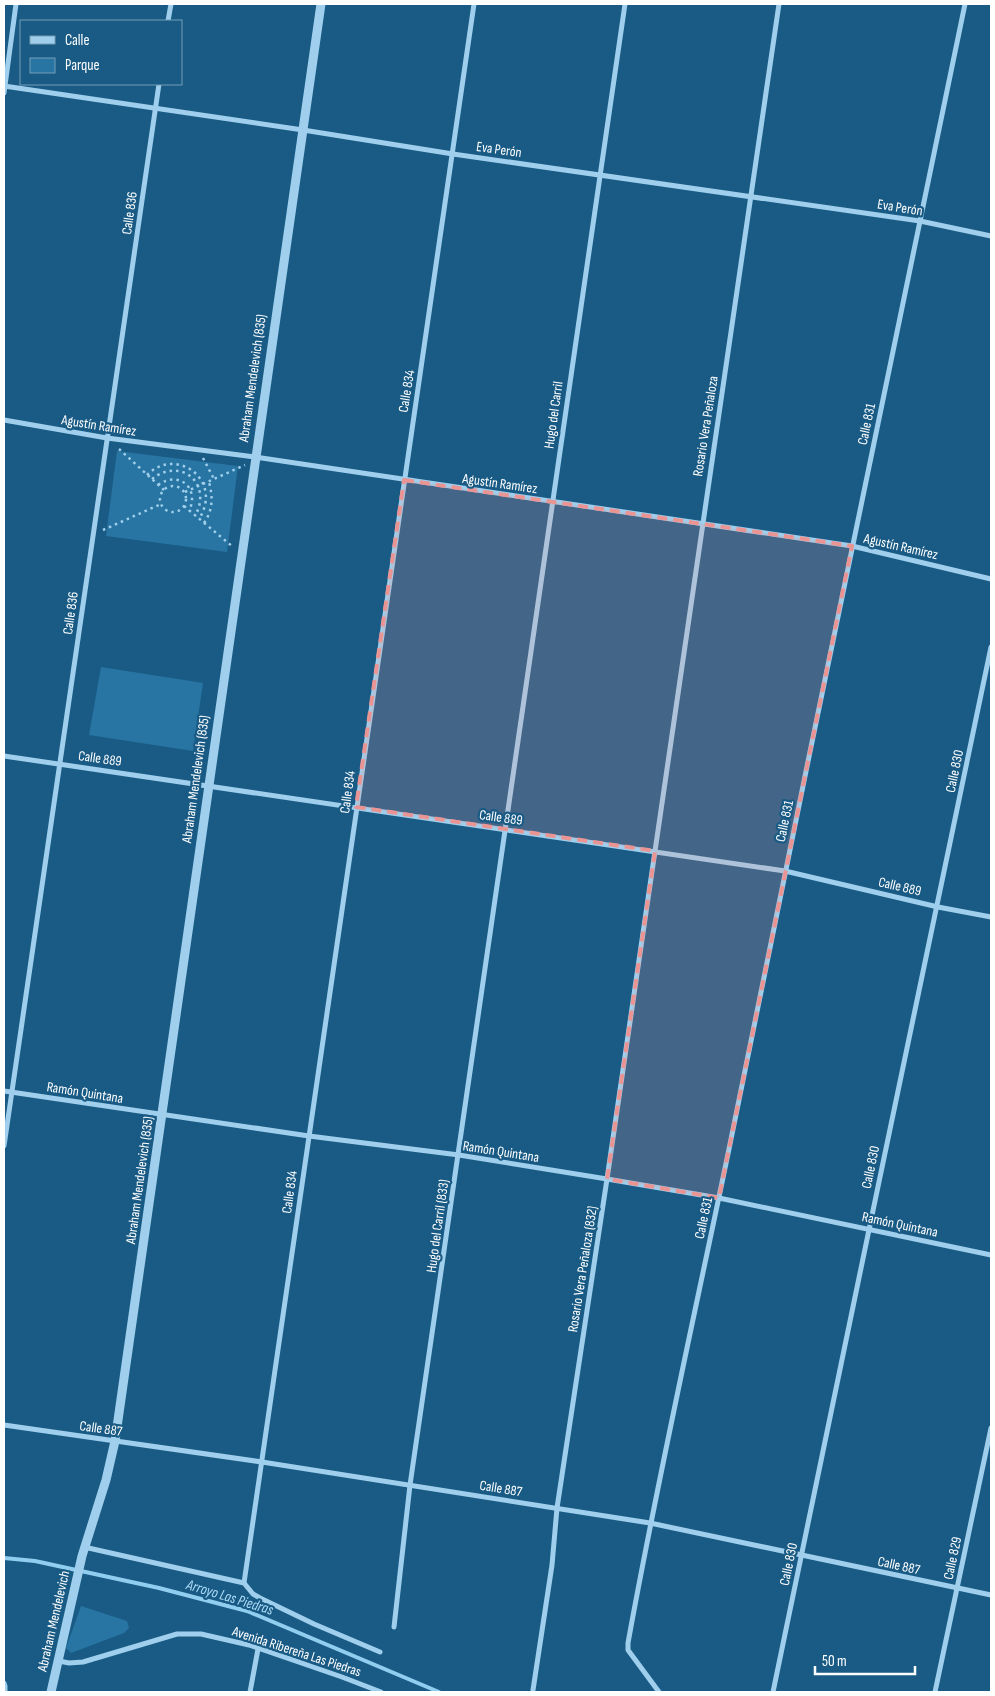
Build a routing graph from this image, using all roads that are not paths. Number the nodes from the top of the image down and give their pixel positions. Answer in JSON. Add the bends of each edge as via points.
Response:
{"nodes":[{"id":1,"x":16,"y":4,"type":"edge"},
{"id":2,"x":171,"y":4,"type":"edge"},
{"id":3,"x":321,"y":4,"type":"edge"},
{"id":4,"x":474,"y":4,"type":"edge"},
{"id":5,"x":625,"y":4,"type":"edge"},
{"id":6,"x":779,"y":4,"type":"edge"},
{"id":7,"x":965,"y":4,"type":"edge"},
{"id":8,"x":168,"y":20,"type":"edge"},
{"id":9,"x":159,"y":85,"type":"edge"},
{"id":10,"x":4,"y":86,"type":"edge"},
{"id":11,"x":4,"y":93,"type":"edge"},
{"id":12,"x":155,"y":108,"type":"junction"},
{"id":13,"x":303,"y":130,"type":"junction"},
{"id":14,"x":453,"y":154,"type":"junction"},
{"id":15,"x":600,"y":175,"type":"junction"},
{"id":16,"x":752,"y":196,"type":"junction"},
{"id":17,"x":920,"y":221,"type":"junction"},
{"id":18,"x":991,"y":236,"type":"edge"},
{"id":19,"x":4,"y":420,"type":"edge"},
{"id":20,"x":107,"y":438,"type":"junction"},
{"id":21,"x":255,"y":459,"type":"junction"},
{"id":22,"x":404,"y":480,"type":"junction"},
{"id":23,"x":552,"y":502,"type":"junction"},
{"id":24,"x":702,"y":525,"type":"junction"},
{"id":25,"x":852,"y":546,"type":"junction"},
{"id":26,"x":991,"y":578,"type":"edge"},
{"id":27,"x":991,"y":647,"type":"edge"},
{"id":28,"x":4,"y":756,"type":"edge"},
{"id":29,"x":59,"y":764,"type":"junction"},
{"id":30,"x":208,"y":786,"type":"junction"},
{"id":31,"x":356,"y":807,"type":"junction"},
{"id":32,"x":504,"y":829,"type":"junction"},
{"id":33,"x":655,"y":851,"type":"junction"},
{"id":34,"x":785,"y":871,"type":"junction"},
{"id":35,"x":938,"y":907,"type":"junction"},
{"id":36,"x":991,"y":917,"type":"edge"},
{"id":37,"x":4,"y":1091,"type":"edge"},
{"id":38,"x":12,"y":1092,"type":"junction"},
{"id":39,"x":162,"y":1115,"type":"junction"},
{"id":40,"x":309,"y":1136,"type":"junction"},
{"id":41,"x":4,"y":1146,"type":"edge"},
{"id":42,"x":459,"y":1155,"type":"junction"},
{"id":43,"x":607,"y":1179,"type":"junction"},
{"id":44,"x":719,"y":1198,"type":"junction"},
{"id":45,"x":868,"y":1229,"type":"junction"},
{"id":46,"x":991,"y":1255,"type":"edge"},
{"id":47,"x":4,"y":1425,"type":"edge"},
{"id":48,"x":991,"y":1428,"type":"edge"},
{"id":49,"x":115,"y":1441,"type":"junction"},
{"id":50,"x":262,"y":1462,"type":"junction"},
{"id":51,"x":410,"y":1485,"type":"junction"},
{"id":52,"x":557,"y":1508,"type":"junction"},
{"id":53,"x":650,"y":1523,"type":"junction"},
{"id":54,"x":83,"y":1552,"type":"junction"},
{"id":55,"x":801,"y":1556,"type":"junction"},
{"id":56,"x":244,"y":1583,"type":"junction"},
{"id":57,"x":957,"y":1588,"type":"junction"},
{"id":58,"x":991,"y":1596,"type":"edge"},
{"id":59,"x":394,"y":1627,"type":"dead end"},
{"id":60,"x":258,"y":1649,"type":"junction"},
{"id":61,"x":380,"y":1652,"type":"dead end"},
{"id":62,"x":59,"y":1661,"type":"junction"},
{"id":63,"x":4,"y":1683,"type":"edge"},
{"id":64,"x":533,"y":1690,"type":"dead end"},
{"id":65,"x":5,"y":1692,"type":"edge"},
{"id":66,"x":51,"y":1692,"type":"edge"},
{"id":67,"x":250,"y":1692,"type":"edge"},
{"id":68,"x":381,"y":1692,"type":"edge"},
{"id":69,"x":659,"y":1692,"type":"edge"},
{"id":70,"x":773,"y":1692,"type":"edge"},
{"id":71,"x":935,"y":1692,"type":"edge"}],
"edges":[{"from":1,"to":10,"type":"street"},
{"from":2,"to":8,"type":"street"},
{"from":3,"to":13,"type":"street","name":"Abraham Mendelevich (835)"},
{"from":4,"to":14,"type":"street","name":"Calle 834"},
{"from":5,"to":15,"type":"street","name":"Hugo del Carril"},
{"from":6,"to":16,"type":"street","name":"Rosario Vera Peñaloza"},
{"from":7,"to":17,"type":"street","name":"Calle 831"},
{"from":9,"to":12,"type":"street","name":"Calle 836"},
{"from":10,"to":11,"type":"street"},
{"from":10,"to":12,"type":"street","name":"Eva Perón"},
{"from":12,"to":13,"type":"street","name":"Eva Perón"},
{"from":12,"to":20,"type":"street","name":"Calle 836"},
{"from":13,"to":14,"type":"street","name":"Eva Perón"},
{"from":13,"to":21,"type":"street","name":"Abraham Mendelevich (835)"},
{"from":14,"to":15,"type":"street","name":"Eva Perón"},
{"from":14,"to":22,"type":"street","name":"Calle 834"},
{"from":15,"to":16,"type":"street","name":"Eva Perón"},
{"from":15,"to":23,"type":"street","name":"Hugo del Carril"},
{"from":16,"to":17,"type":"street","name":"Eva Perón"},
{"from":16,"to":24,"type":"street","name":"Rosario Vera Peñaloza"},
{"from":17,"to":18,"type":"street","name":"Eva Perón"},
{"from":17,"to":25,"type":"street","name":"Calle 831"},
{"from":19,"to":20,"type":"street","name":"Agustín Ramírez"},
{"from":20,"to":21,"type":"street","name":"Agustín Ramírez"},
{"from":20,"to":29,"type":"street","name":"Calle 836"},
{"from":21,"to":22,"type":"street","name":"Agustín Ramírez"},
{"from":21,"to":30,"type":"street","name":"Abraham Mendelevich (835)"},
{"from":22,"to":23,"type":"street","name":"Agustín Ramírez"},
{"from":22,"to":31,"type":"street","name":"Calle 834"},
{"from":23,"to":24,"type":"street","name":"Agustín Ramírez"},
{"from":23,"to":32,"type":"street","name":"Hugo del Carril"},
{"from":24,"to":25,"type":"street","name":"Agustín Ramírez"},
{"from":24,"to":33,"type":"street","name":"Rosario Vera Peñaloza"},
{"from":25,"to":26,"type":"street","name":"Agustín Ramírez"},
{"from":25,"to":34,"type":"street","name":"Calle 831"},
{"from":27,"to":35,"type":"street","name":"Calle 830"},
{"from":28,"to":29,"type":"street","name":"Calle 889"},
{"from":29,"to":30,"type":"street","name":"Calle 889"},
{"from":29,"to":38,"type":"street","name":"Calle 836"},
{"from":30,"to":31,"type":"street","name":"Calle 889"},
{"from":30,"to":39,"type":"street","name":"Abraham Mendelevich (835)"},
{"from":31,"to":32,"type":"street","name":"Calle 889"},
{"from":31,"to":40,"type":"street","name":"Calle 834"},
{"from":32,"to":33,"type":"street","name":"Calle 889"},
{"from":32,"to":42,"type":"street","name":"Hugo del Carril (833)"},
{"from":33,"to":34,"type":"street","name":"Calle 889"},
{"from":33,"to":43,"type":"street","name":"Rosario Vera Peñaloza (832)"},
{"from":34,"to":35,"type":"street","name":"Calle 889"},
{"from":34,"to":44,"type":"street","name":"Calle 831"},
{"from":35,"to":36,"type":"street","name":"Calle 889"},
{"from":35,"to":45,"type":"street","name":"Calle 830"},
{"from":37,"to":38,"type":"street","name":"Ramón Quintana"},
{"from":38,"to":39,"type":"street","name":"Ramón Quintana"},
{"from":38,"to":41,"type":"street","name":"Calle 836"},
{"from":39,"to":40,"type":"street","name":"Ramón Quintana"},
{"from":39,"to":49,"type":"street","name":"Abraham Mendelevich (835)"},
{"from":40,"to":42,"type":"street","name":"Ramón Quintana"},
{"from":40,"to":50,"type":"street","name":"Calle 834"},
{"from":42,"to":43,"type":"street","name":"Ramón Quintana"},
{"from":42,"to":51,"type":"street","name":"Hugo del Carril (833)"},
{"from":43,"to":44,"type":"street","name":"Ramón Quintana"},
{"from":43,"to":52,"type":"street","name":"Rosario Vera Peñaloza (832)"},
{"from":44,"to":45,"type":"street","name":"Ramón Quintana"},
{"from":44,"to":53,"type":"street","name":"Calle 831"},
{"from":45,"to":46,"type":"street","name":"Ramón Quintana"},
{"from":45,"to":55,"type":"street","name":"Calle 830"},
{"from":47,"to":49,"type":"street","name":"Calle 887"},
{"from":48,"to":57,"type":"street","name":"Calle 829"},
{"from":49,"to":50,"type":"street","name":"Calle 887"},
{"from":49,"to":54,"type":"street","name":"Abraham Mendelevich (835)"},
{"from":50,"to":51,"type":"street","name":"Calle 887"},
{"from":50,"to":56,"type":"street","name":"Calle 834"},
{"from":51,"to":52,"type":"street","name":"Calle 887"},
{"from":51,"to":59,"type":"street","name":"Hugo del Carril (833)"},
{"from":52,"to":53,"type":"street","name":"Calle 887"},
{"from":52,"to":64,"type":"street","name":"Rosario Vera Peñaloza (832)"},
{"from":53,"to":55,"type":"street","name":"Calle 887"},
{"from":53,"to":69,"type":"street","name":"Calle 831","via":[[628,1650]]},
{"from":54,"to":56,"type":"street","name":"Avenida Ribereña Las Piedras"},
{"from":54,"to":62,"type":"street","name":"Abraham Mendelevich"},
{"from":55,"to":57,"type":"street","name":"Calle 887"},
{"from":55,"to":70,"type":"street","name":"Calle 830"},
{"from":56,"to":61,"type":"street","name":"Avenida Ribereña Las Piedras","via":[[260,1598]]},
{"from":57,"to":58,"type":"street","name":"Calle 887"},
{"from":57,"to":71,"type":"street","name":"Calle 829"},
{"from":60,"to":62,"type":"street","name":"Avenida Ribereña Las Piedras","via":[[201,1634],[177,1634],[83,1662]]},
{"from":60,"to":67,"type":"street"},
{"from":60,"to":68,"type":"street","name":"Avenida Ribereña Las Piedras"},
{"from":62,"to":66,"type":"street","name":"Abraham Mendelevich"},
{"from":63,"to":65,"type":"street"}]}
